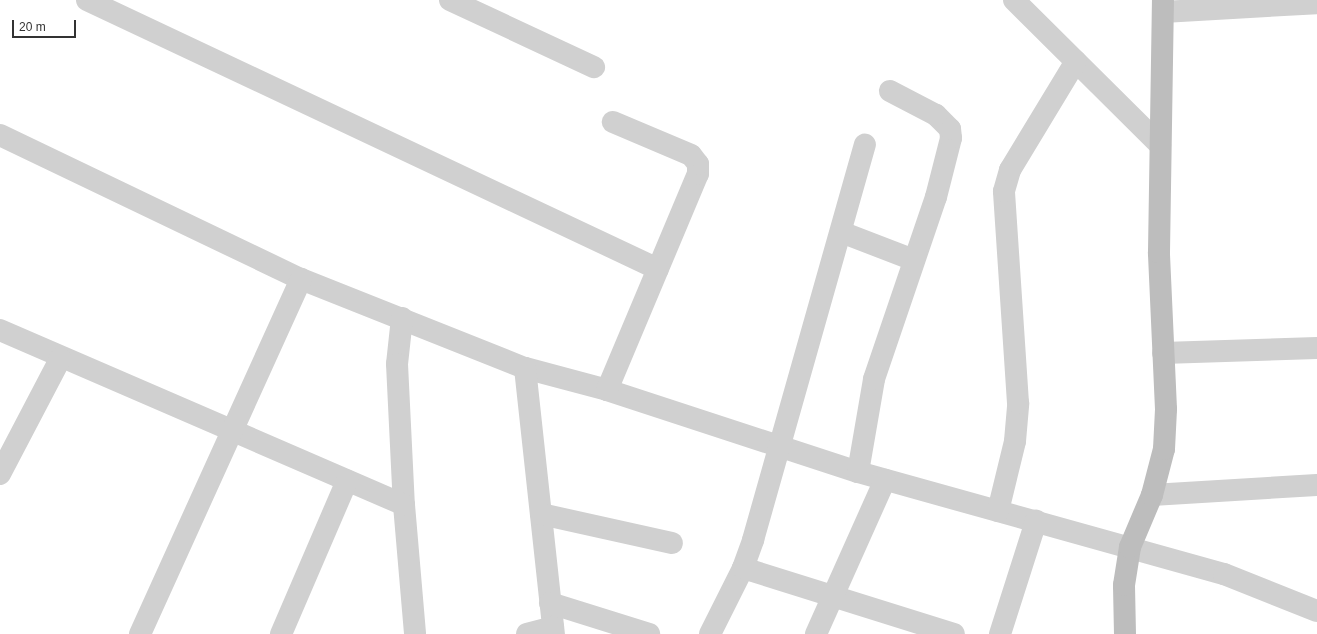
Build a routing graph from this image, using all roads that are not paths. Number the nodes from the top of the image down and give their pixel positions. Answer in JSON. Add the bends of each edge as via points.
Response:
{"nodes":[{"id":1,"x":87,"y":0,"type":"edge"},
{"id":2,"x":450,"y":0,"type":"edge"},
{"id":3,"x":1014,"y":0,"type":"edge"},
{"id":4,"x":1317,"y":3,"type":"edge"},
{"id":5,"x":1163,"y":6,"type":"edge"},
{"id":6,"x":1076,"y":61,"type":"junction"},
{"id":7,"x":594,"y":67,"type":"dead end"},
{"id":8,"x":890,"y":91,"type":"dead end"},
{"id":9,"x":613,"y":122,"type":"dead end"},
{"id":10,"x":0,"y":135,"type":"edge"},
{"id":11,"x":865,"y":145,"type":"dead end"},
{"id":12,"x":1160,"y":145,"type":"junction"},
{"id":13,"x":841,"y":232,"type":"junction"},
{"id":14,"x":914,"y":260,"type":"junction"},
{"id":15,"x":658,"y":270,"type":"junction"},
{"id":16,"x":302,"y":279,"type":"junction"},
{"id":17,"x":402,"y":318,"type":"junction"},
{"id":18,"x":0,"y":330,"type":"edge"},
{"id":19,"x":1317,"y":348,"type":"edge"},
{"id":20,"x":1163,"y":353,"type":"junction"},
{"id":21,"x":60,"y":359,"type":"junction"},
{"id":22,"x":525,"y":368,"type":"junction"},
{"id":23,"x":607,"y":390,"type":"junction"},
{"id":24,"x":234,"y":431,"type":"junction"},
{"id":25,"x":782,"y":448,"type":"junction"},
{"id":26,"x":858,"y":472,"type":"junction"},
{"id":27,"x":0,"y":474,"type":"edge"},
{"id":28,"x":885,"y":480,"type":"junction"},
{"id":29,"x":347,"y":481,"type":"junction"},
{"id":30,"x":1317,"y":485,"type":"edge"},
{"id":31,"x":1152,"y":495,"type":"junction"},
{"id":32,"x":404,"y":505,"type":"junction"},
{"id":33,"x":998,"y":511,"type":"junction"},
{"id":34,"x":541,"y":514,"type":"junction"},
{"id":35,"x":1036,"y":521,"type":"junction"},
{"id":36,"x":672,"y":543,"type":"dead end"},
{"id":37,"x":1130,"y":547,"type":"junction"},
{"id":38,"x":744,"y":568,"type":"junction"},
{"id":39,"x":834,"y":594,"type":"junction"},
{"id":40,"x":550,"y":603,"type":"junction"},
{"id":41,"x":1317,"y":611,"type":"edge"},
{"id":42,"x":553,"y":630,"type":"edge"},
{"id":43,"x":140,"y":634,"type":"edge"},
{"id":44,"x":281,"y":634,"type":"edge"},
{"id":45,"x":415,"y":634,"type":"edge"},
{"id":46,"x":527,"y":634,"type":"edge"},
{"id":47,"x":649,"y":634,"type":"edge"},
{"id":48,"x":710,"y":634,"type":"edge"},
{"id":49,"x":816,"y":634,"type":"edge"},
{"id":50,"x":954,"y":634,"type":"edge"},
{"id":51,"x":1000,"y":634,"type":"edge"},
{"id":52,"x":1125,"y":634,"type":"edge"}],
"edges":[{"from":1,"to":15,"type":"street"},
{"from":2,"to":7,"type":"street"},
{"from":3,"to":6,"type":"street"},
{"from":4,"to":5,"type":"street"},
{"from":5,"to":12,"type":"street"},
{"from":6,"to":12,"type":"street"},
{"from":6,"to":33,"type":"street","via":[[1010,170],[1004,191],[1018,403],[1015,441]]},
{"from":8,"to":14,"type":"street","via":[[936,115],[950,129],[951,138],[936,197]]},
{"from":9,"to":15,"type":"street","via":[[691,155],[698,164],[698,174]]},
{"from":10,"to":16,"type":"street"},
{"from":11,"to":13,"type":"street"},
{"from":12,"to":20,"type":"street"},
{"from":13,"to":14,"type":"street"},
{"from":13,"to":25,"type":"street"},
{"from":14,"to":26,"type":"street","via":[[874,378]]},
{"from":15,"to":23,"type":"street"},
{"from":16,"to":17,"type":"street"},
{"from":16,"to":24,"type":"street"},
{"from":17,"to":22,"type":"street"},
{"from":17,"to":32,"type":"street","via":[[397,364]]},
{"from":18,"to":21,"type":"street"},
{"from":19,"to":20,"type":"street"},
{"from":20,"to":31,"type":"street","via":[[1164,449]]},
{"from":21,"to":24,"type":"street"},
{"from":21,"to":27,"type":"street"},
{"from":22,"to":23,"type":"street"},
{"from":22,"to":34,"type":"street"},
{"from":23,"to":25,"type":"street"},
{"from":24,"to":29,"type":"street"},
{"from":24,"to":43,"type":"street"},
{"from":25,"to":26,"type":"street"},
{"from":25,"to":38,"type":"street"},
{"from":26,"to":28,"type":"street"},
{"from":28,"to":33,"type":"street"},
{"from":28,"to":39,"type":"street"},
{"from":29,"to":32,"type":"street"},
{"from":29,"to":44,"type":"street"},
{"from":30,"to":31,"type":"street"},
{"from":31,"to":37,"type":"street"},
{"from":32,"to":45,"type":"street"},
{"from":33,"to":35,"type":"street"},
{"from":34,"to":36,"type":"street"},
{"from":34,"to":40,"type":"street"},
{"from":35,"to":37,"type":"street"},
{"from":35,"to":51,"type":"street"},
{"from":37,"to":41,"type":"street","via":[[1224,574]]},
{"from":37,"to":52,"type":"street","via":[[1124,585]]},
{"from":38,"to":39,"type":"street"},
{"from":38,"to":48,"type":"street"},
{"from":39,"to":49,"type":"street"},
{"from":39,"to":50,"type":"street"},
{"from":40,"to":42,"type":"street"},
{"from":40,"to":47,"type":"street"},
{"from":42,"to":46,"type":"street"}]}
